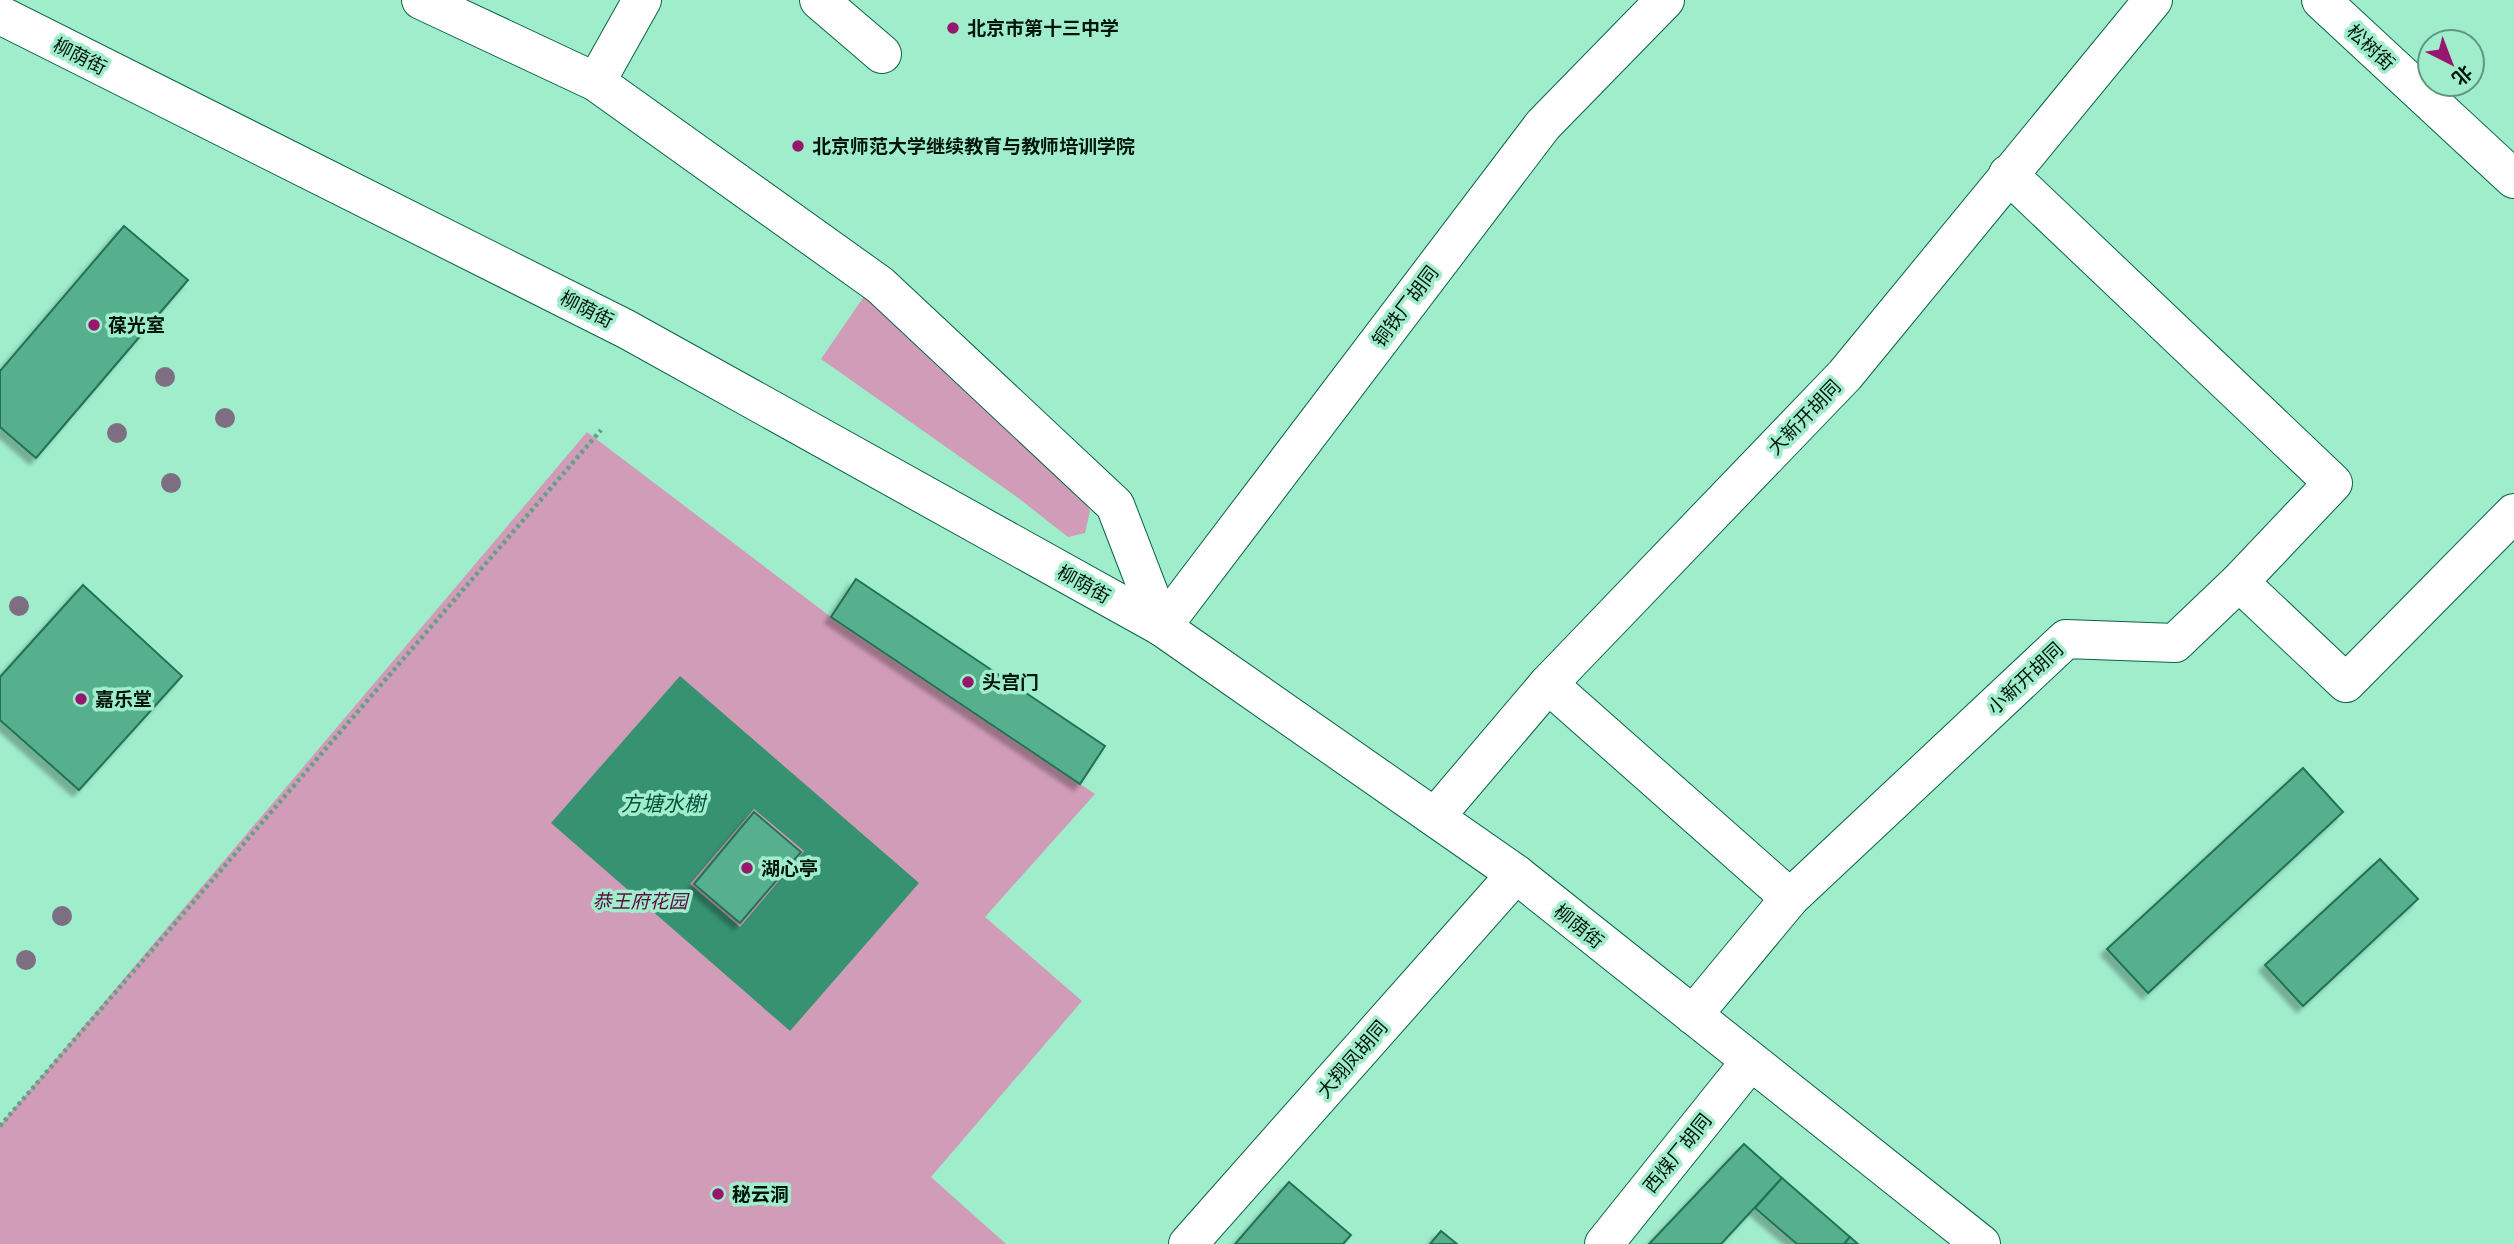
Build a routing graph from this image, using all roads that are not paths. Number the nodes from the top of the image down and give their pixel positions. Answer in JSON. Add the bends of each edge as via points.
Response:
{"nodes":[{"id":1,"x":421,"y":0,"type":"edge"},
{"id":2,"x":642,"y":0,"type":"edge"},
{"id":3,"x":820,"y":0,"type":"edge"},
{"id":4,"x":1665,"y":0,"type":"edge"},
{"id":5,"x":2152,"y":0,"type":"edge"},
{"id":6,"x":2321,"y":0,"type":"edge"},
{"id":7,"x":0,"y":15,"type":"edge"},
{"id":8,"x":882,"y":54,"type":"dead end"},
{"id":9,"x":596,"y":82,"type":"junction"},
{"id":10,"x":2008,"y":174,"type":"junction"},
{"id":11,"x":2514,"y":179,"type":"edge"},
{"id":12,"x":2514,"y":513,"type":"edge"},
{"id":13,"x":2239,"y":582,"type":"junction"},
{"id":14,"x":1162,"y":627,"type":"junction"},
{"id":15,"x":1548,"y":684,"type":"junction"},
{"id":16,"x":1435,"y":817,"type":"junction"},
{"id":17,"x":1516,"y":874,"type":"junction"},
{"id":18,"x":1790,"y":898,"type":"junction"},
{"id":19,"x":1693,"y":1014,"type":"junction"},
{"id":20,"x":1750,"y":1062,"type":"junction"},
{"id":21,"x":1188,"y":1244,"type":"edge"},
{"id":22,"x":1604,"y":1244,"type":"edge"},
{"id":23,"x":1981,"y":1244,"type":"edge"}],
"edges":[{"from":1,"to":9,"type":"street"},
{"from":2,"to":9,"type":"street"},
{"from":3,"to":8,"type":"street"},
{"from":4,"to":14,"type":"street","name":"铜铁厂胡同","via":[[1543,125]]},
{"from":5,"to":10,"type":"street","name":"大新开胡同"},
{"from":6,"to":11,"type":"street","name":"松树街"},
{"from":7,"to":14,"type":"street","name":"柳荫街","via":[[626,329]]},
{"from":9,"to":14,"type":"street","via":[[880,285],[1115,505]]},
{"from":10,"to":13,"type":"street","name":"小新开胡同","via":[[2333,483]]},
{"from":10,"to":15,"type":"street","name":"大新开胡同","via":[[1845,375]]},
{"from":12,"to":13,"type":"street","via":[[2346,683]]},
{"from":13,"to":18,"type":"street","name":"小新开胡同","via":[[2175,643],[2066,639]]},
{"from":14,"to":16,"type":"street","name":"柳荫街"},
{"from":15,"to":16,"type":"street","name":"大新开胡同"},
{"from":15,"to":18,"type":"street"},
{"from":16,"to":17,"type":"street","name":"柳荫街"},
{"from":17,"to":19,"type":"street","name":"柳荫街"},
{"from":17,"to":21,"type":"street","name":"大翔凤胡同"},
{"from":18,"to":19,"type":"street","name":"小新开胡同"},
{"from":19,"to":20,"type":"street","name":"柳荫街"},
{"from":20,"to":22,"type":"street","name":"西煤厂胡同"},
{"from":20,"to":23,"type":"street","name":"柳荫街"}]}
